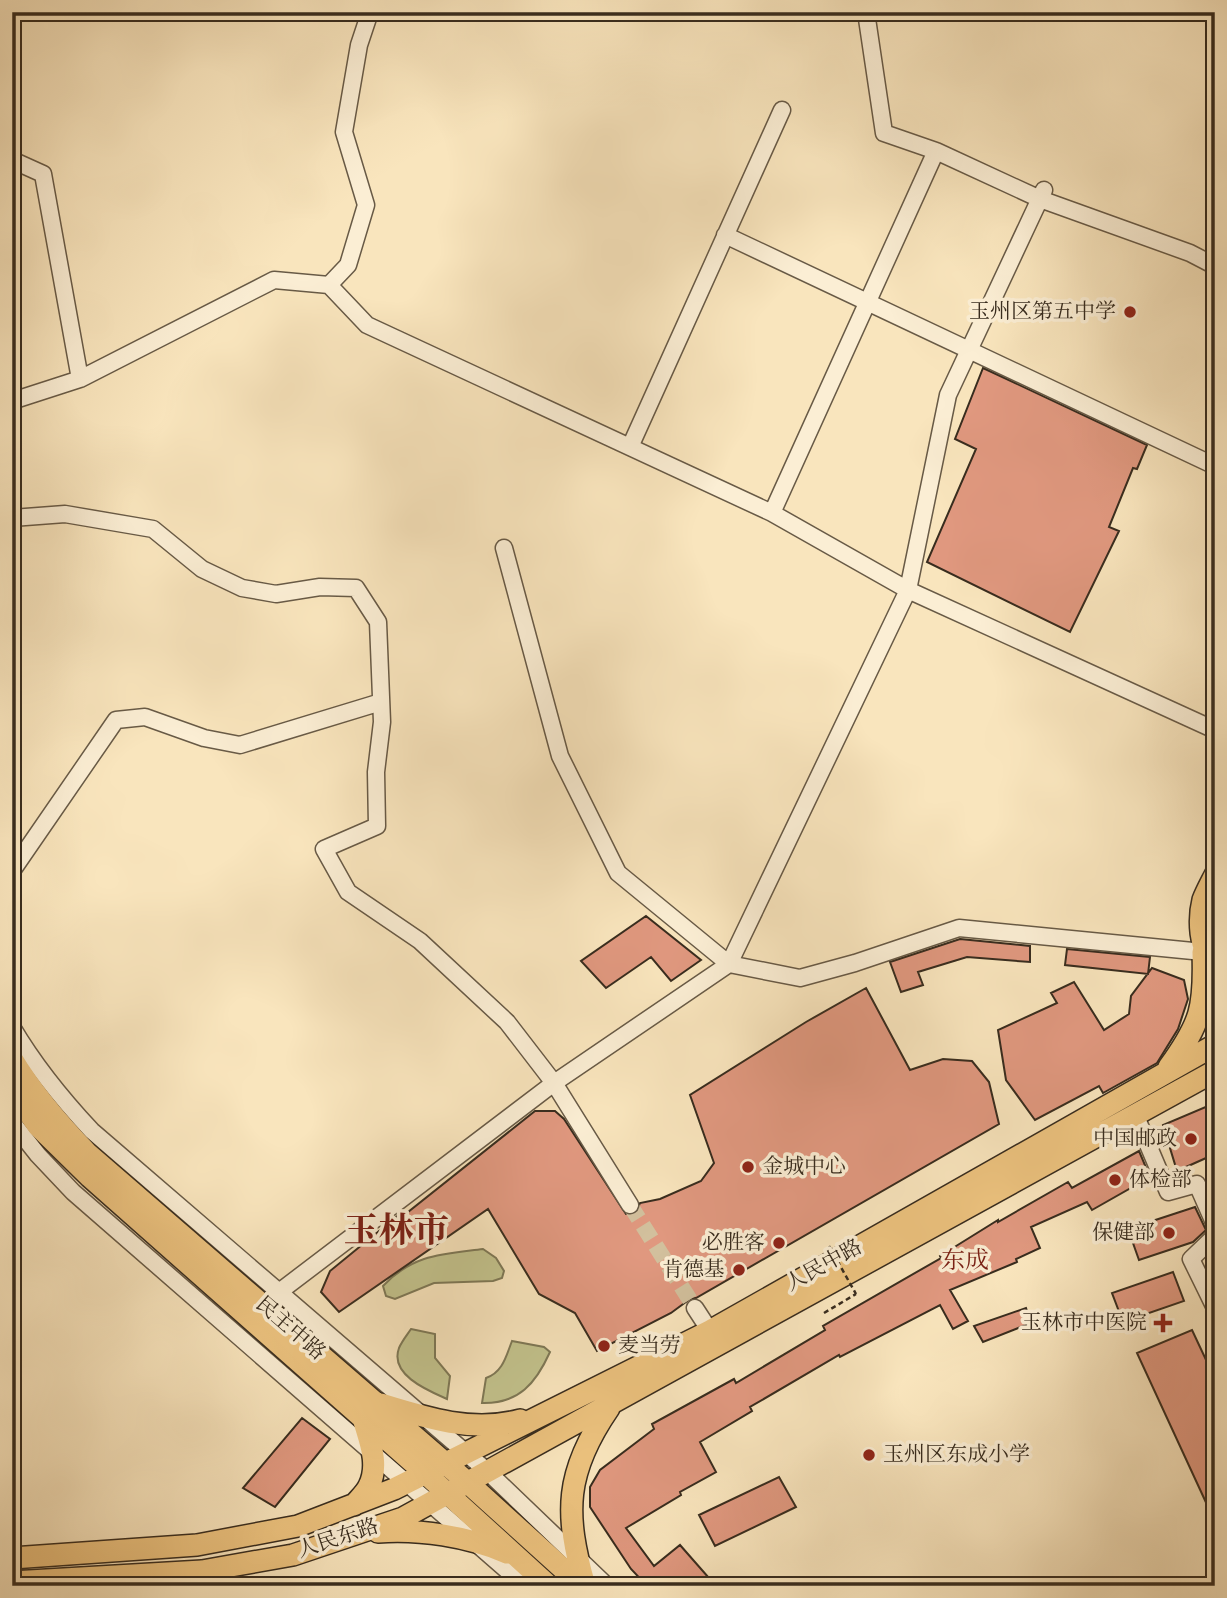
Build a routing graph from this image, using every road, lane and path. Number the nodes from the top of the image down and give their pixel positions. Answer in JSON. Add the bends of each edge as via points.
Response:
{"nodes":[{"id":1,"x":370,"y":12,"type":"edge"},
{"id":2,"x":866,"y":12,"type":"edge"},
{"id":3,"x":782,"y":110,"type":"dead end"},
{"id":4,"x":936,"y":151,"type":"junction"},
{"id":5,"x":12,"y":160,"type":"edge"},
{"id":6,"x":1042,"y":195,"type":"junction"},
{"id":7,"x":725,"y":235,"type":"junction"},
{"id":8,"x":1215,"y":266,"type":"edge"},
{"id":9,"x":329,"y":285,"type":"junction"},
{"id":10,"x":868,"y":301,"type":"junction"},
{"id":11,"x":969,"y":349,"type":"junction"},
{"id":12,"x":80,"y":379,"type":"junction"},
{"id":13,"x":12,"y":401,"type":"edge"},
{"id":14,"x":630,"y":447,"type":"junction"},
{"id":15,"x":1215,"y":466,"type":"edge"},
{"id":16,"x":772,"y":513,"type":"junction"},
{"id":17,"x":12,"y":518,"type":"edge"},
{"id":18,"x":504,"y":548,"type":"dead end"},
{"id":19,"x":908,"y":590,"type":"junction"},
{"id":20,"x":381,"y":702,"type":"junction"},
{"id":21,"x":1215,"y":730,"type":"edge"},
{"id":22,"x":12,"y":871,"type":"edge"},
{"id":23,"x":1215,"y":875,"type":"edge"},
{"id":24,"x":1211,"y":960,"type":"edge"},
{"id":25,"x":729,"y":964,"type":"junction"},
{"id":26,"x":12,"y":1027,"type":"edge"},
{"id":27,"x":1215,"y":1045,"type":"edge"},
{"id":28,"x":12,"y":1059,"type":"edge"},
{"id":29,"x":1164,"y":1074,"type":"junction"},
{"id":30,"x":1211,"y":1074,"type":"edge"},
{"id":31,"x":554,"y":1083,"type":"junction"},
{"id":32,"x":12,"y":1090,"type":"edge"},
{"id":33,"x":1135,"y":1114,"type":"junction"},
{"id":34,"x":12,"y":1122,"type":"edge"},
{"id":35,"x":630,"y":1205,"type":"tunnel mouth"},
{"id":36,"x":1215,"y":1225,"type":"edge"},
{"id":37,"x":1215,"y":1236,"type":"edge"},
{"id":38,"x":829,"y":1247,"type":"dead end"},
{"id":39,"x":270,"y":1299,"type":"junction"},
{"id":40,"x":695,"y":1308,"type":"tunnel mouth"},
{"id":41,"x":1215,"y":1308,"type":"edge"},
{"id":42,"x":824,"y":1313,"type":"dead end"},
{"id":43,"x":710,"y":1331,"type":"junction"},
{"id":44,"x":612,"y":1403,"type":"junction"},
{"id":45,"x":368,"y":1410,"type":"junction"},
{"id":46,"x":556,"y":1410,"type":"junction"},
{"id":47,"x":420,"y":1416,"type":"junction"},
{"id":48,"x":373,"y":1451,"type":"junction"},
{"id":49,"x":465,"y":1454,"type":"junction"},
{"id":50,"x":435,"y":1469,"type":"junction"},
{"id":51,"x":487,"y":1472,"type":"junction"},
{"id":52,"x":467,"y":1482,"type":"junction"},
{"id":53,"x":405,"y":1483,"type":"junction"},
{"id":54,"x":440,"y":1498,"type":"junction"},
{"id":55,"x":353,"y":1506,"type":"junction"},
{"id":56,"x":358,"y":1533,"type":"junction"},
{"id":57,"x":478,"y":1544,"type":"junction"},
{"id":58,"x":575,"y":1553,"type":"junction"},
{"id":59,"x":12,"y":1558,"type":"edge"},
{"id":60,"x":522,"y":1562,"type":"junction"},
{"id":61,"x":128,"y":1580,"type":"edge"},
{"id":62,"x":12,"y":1581,"type":"edge"},
{"id":63,"x":525,"y":1586,"type":"edge"},
{"id":64,"x":549,"y":1586,"type":"edge"},
{"id":65,"x":583,"y":1586,"type":"edge"},
{"id":66,"x":607,"y":1586,"type":"edge"}],
"edges":[{"from":1,"to":9,"type":"street","via":[[359,45],[344,132],[366,205],[348,265]]},
{"from":2,"to":4,"type":"street","via":[[884,133]]},
{"from":3,"to":7,"type":"street"},
{"from":4,"to":6,"type":"street"},
{"from":4,"to":10,"type":"street"},
{"from":5,"to":12,"type":"street","via":[[43,174]]},
{"from":6,"to":8,"type":"street"},
{"from":6,"to":11,"type":"street"},
{"from":7,"to":10,"type":"street"},
{"from":7,"to":14,"type":"street"},
{"from":9,"to":12,"type":"street","via":[[274,280]]},
{"from":9,"to":14,"type":"street","via":[[367,325]]},
{"from":10,"to":11,"type":"street"},
{"from":10,"to":16,"type":"street"},
{"from":11,"to":15,"type":"street"},
{"from":11,"to":19,"type":"street","via":[[948,394]]},
{"from":12,"to":13,"type":"street"},
{"from":14,"to":16,"type":"street"},
{"from":16,"to":19,"type":"street"},
{"from":17,"to":20,"type":"street","via":[[65,514],[153,529],[202,569],[242,589],[276,594],[320,587],[356,588],[378,622]]},
{"from":18,"to":25,"type":"street","via":[[561,756],[618,873]]},
{"from":19,"to":21,"type":"street"},
{"from":19,"to":25,"type":"street"},
{"from":20,"to":22,"type":"street","via":[[240,745],[145,717],[116,720]]},
{"from":20,"to":31,"type":"street","via":[[377,826],[324,849],[348,892],[421,941],[507,1022]]},
{"from":23,"to":24,"type":"main road","via":[[1203,901]]},
{"from":24,"to":25,"type":"street","via":[[959,928],[800,978]]},
{"from":24,"to":29,"type":"main road","via":[[1195,1030]]},
{"from":25,"to":31,"type":"street"},
{"from":26,"to":39,"type":"street","via":[[29,1056],[92,1131]]},
{"from":27,"to":29,"type":"main road","name":"人民中路"},
{"from":28,"to":39,"type":"main road","name":"民主中路","via":[[57,1121],[88,1154]]},
{"from":29,"to":43,"type":"main road","name":"人民中路"},
{"from":30,"to":33,"type":"main road","name":"人民中路"},
{"from":31,"to":35,"type":"street"},
{"from":31,"to":39,"type":"street"},
{"from":32,"to":45,"type":"main road","name":"民主中路","via":[[38,1126],[90,1177]]},
{"from":33,"to":36,"type":"street","via":[[1168,1192],[1197,1185]]},
{"from":33,"to":44,"type":"main road","name":"人民中路"},
{"from":34,"to":48,"type":"street","via":[[72,1192]]},
{"from":37,"to":41,"type":"street","via":[[1191,1259]]},
{"from":38,"to":42,"type":"path","bridge":true,"via":[[856,1294]]},
{"from":39,"to":45,"type":"main road","name":"民主中路"},
{"from":39,"to":47,"type":"street"},
{"from":40,"to":43,"type":"street"},
{"from":43,"to":46,"type":"main road","name":"人民中路"},
{"from":44,"to":51,"type":"main road","name":"人民中路"},
{"from":44,"to":58,"type":"main road","via":[[590,1435],[570,1498]]},
{"from":45,"to":47,"type":"main road"},
{"from":45,"to":48,"type":"main road"},
{"from":45,"to":50,"type":"main road","name":"民主中路"},
{"from":46,"to":47,"type":"main road","via":[[482,1426]]},
{"from":46,"to":49,"type":"main road","name":"人民中路"},
{"from":47,"to":49,"type":"street"},
{"from":48,"to":53,"type":"street"},
{"from":48,"to":55,"type":"main road","via":[[369,1486]]},
{"from":49,"to":50,"type":"main road","name":"人民中路"},
{"from":49,"to":51,"type":"street"},
{"from":50,"to":52,"type":"main road","name":"民主中路"},
{"from":50,"to":53,"type":"main road","name":"人民东路"},
{"from":50,"to":54,"type":"main road","name":"民主中路"},
{"from":51,"to":52,"type":"main road","name":"人民中路"},
{"from":51,"to":58,"type":"street"},
{"from":52,"to":54,"type":"main road","name":"人民中路"},
{"from":52,"to":65,"type":"main road","name":"民主中路"},
{"from":53,"to":54,"type":"street"},
{"from":53,"to":55,"type":"main road","name":"人民东路"},
{"from":54,"to":56,"type":"main road","name":"人民东路","via":[[403,1518]]},
{"from":54,"to":57,"type":"street"},
{"from":54,"to":60,"type":"main road","name":"民主中路"},
{"from":55,"to":59,"type":"main road","name":"人民东路","via":[[298,1526],[198,1545]]},
{"from":56,"to":57,"type":"main road","via":[[437,1534]]},
{"from":56,"to":61,"type":"main road","name":"人民东路","via":[[293,1555]]},
{"from":57,"to":60,"type":"main road"},
{"from":57,"to":63,"type":"street"},
{"from":58,"to":65,"type":"main road"},
{"from":58,"to":66,"type":"street"},
{"from":60,"to":64,"type":"main road","name":"民主中路"},
{"from":61,"to":62,"type":"main road","name":"人民东路"}]}
